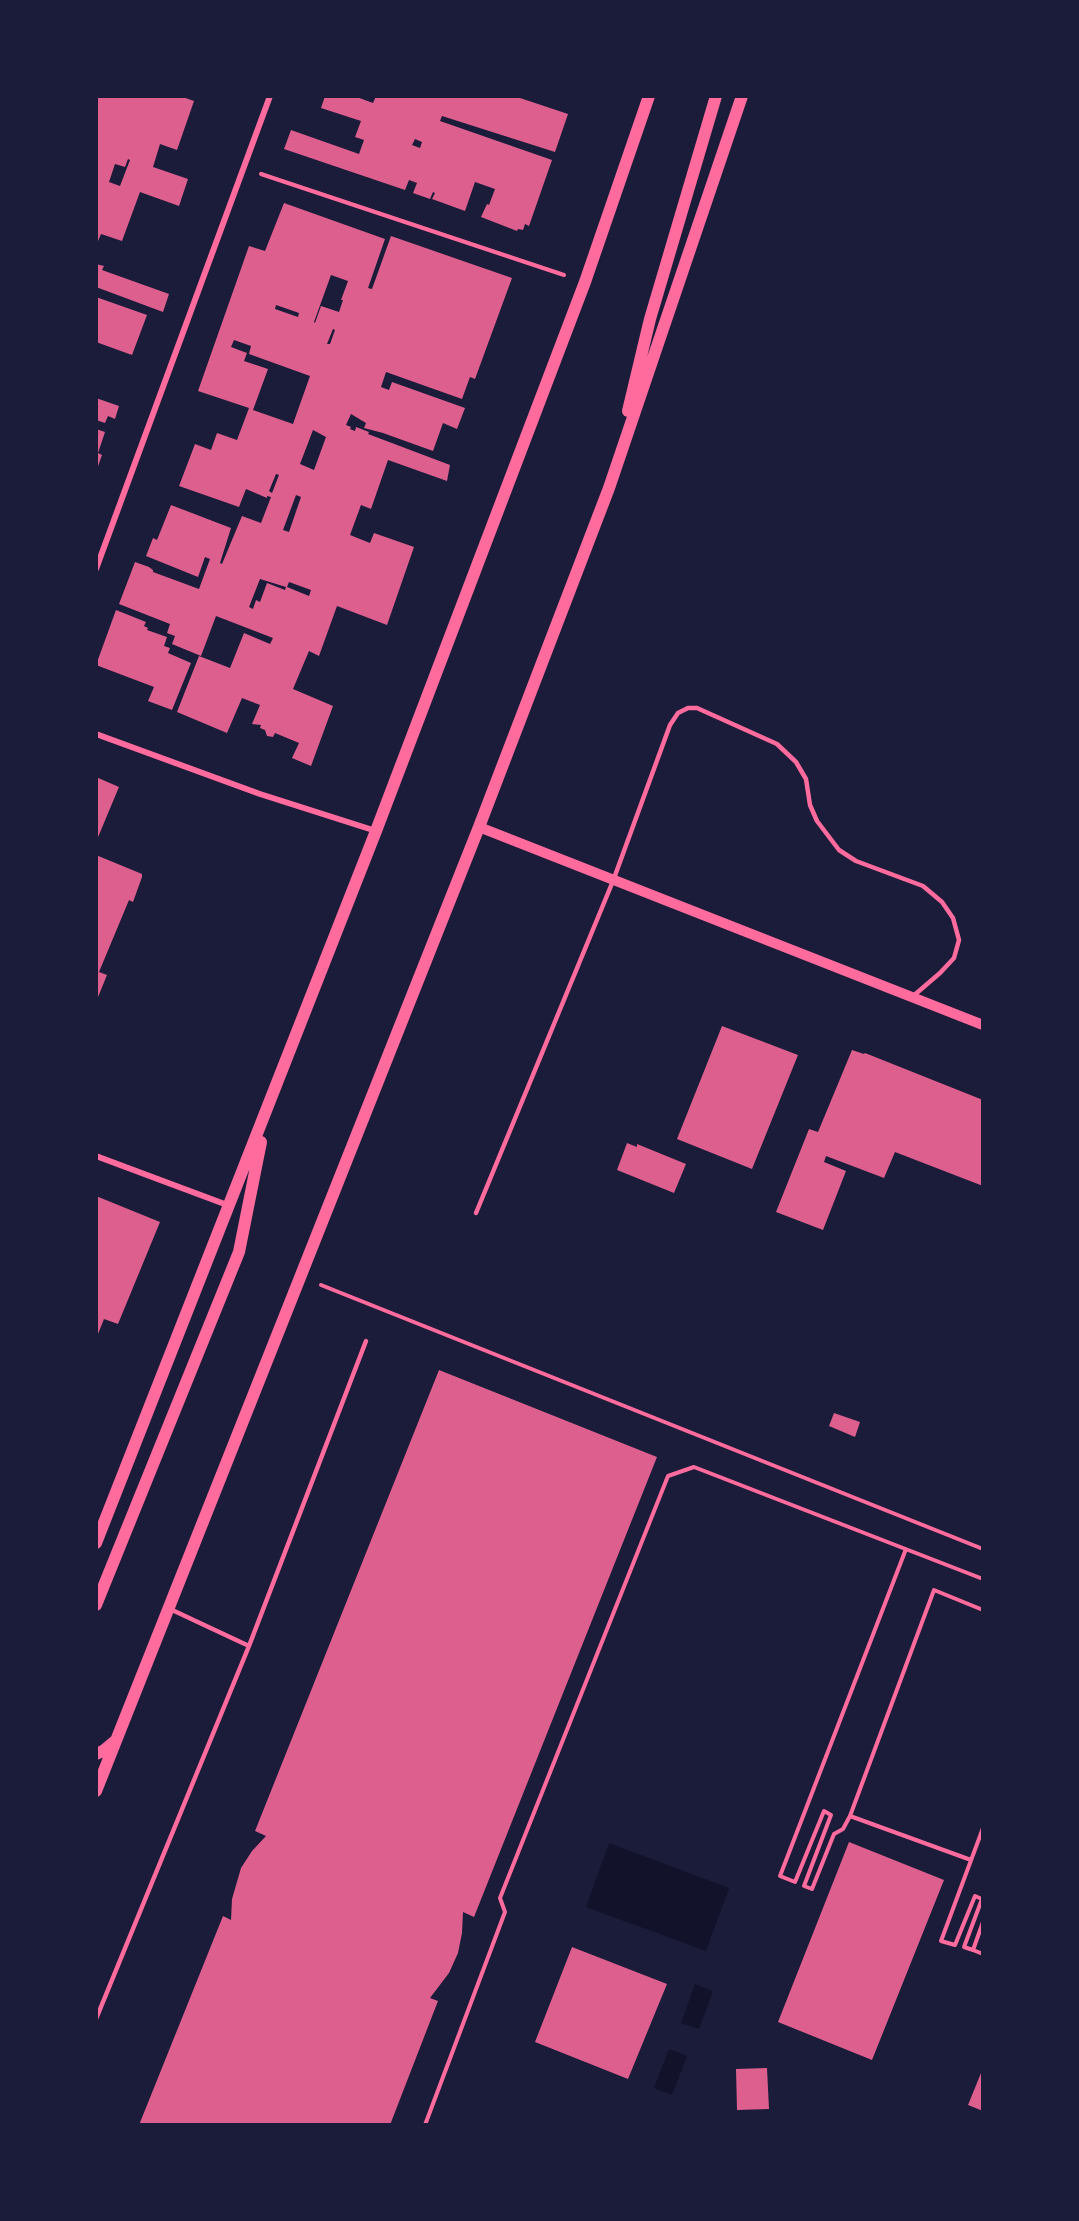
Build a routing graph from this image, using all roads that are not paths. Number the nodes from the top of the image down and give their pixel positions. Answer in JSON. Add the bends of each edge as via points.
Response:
{"nodes":[{"id":1,"x":270,"y":96,"type":"edge"},
{"id":2,"x":649,"y":96,"type":"edge"},
{"id":3,"x":716,"y":96,"type":"edge"},
{"id":4,"x":742,"y":96,"type":"edge"},
{"id":5,"x":609,"y":488,"type":"junction"},
{"id":6,"x":96,"y":569,"type":"edge"},
{"id":7,"x":96,"y":734,"type":"edge"},
{"id":8,"x":478,"y":827,"type":"junction"},
{"id":9,"x":376,"y":831,"type":"junction"},
{"id":10,"x":613,"y":881,"type":"junction"},
{"id":11,"x":912,"y":997,"type":"junction"},
{"id":12,"x":983,"y":1025,"type":"edge"},
{"id":13,"x":266,"y":1111,"type":"junction"},
{"id":14,"x":96,"y":1156,"type":"edge"},
{"id":15,"x":230,"y":1206,"type":"junction"},
{"id":16,"x":476,"y":1213,"type":"dead end"},
{"id":17,"x":366,"y":1341,"type":"dead end"},
{"id":18,"x":96,"y":1543,"type":"edge"},
{"id":19,"x":96,"y":1605,"type":"edge"},
{"id":20,"x":170,"y":1609,"type":"junction"},
{"id":21,"x":249,"y":1646,"type":"junction"},
{"id":22,"x":119,"y":1735,"type":"junction"},
{"id":23,"x":96,"y":1754,"type":"edge"},
{"id":24,"x":96,"y":1791,"type":"edge"},
{"id":25,"x":96,"y":2019,"type":"edge"}],
"edges":[{"from":1,"to":6,"type":"street"},
{"from":2,"to":9,"type":"main road","via":[[585,282]]},
{"from":3,"to":5,"type":"main road","via":[[650,319]]},
{"from":4,"to":5,"type":"main road"},
{"from":5,"to":8,"type":"main road"},
{"from":7,"to":9,"type":"street","via":[[260,794]]},
{"from":8,"to":10,"type":"street"},
{"from":8,"to":20,"type":"main road"},
{"from":9,"to":13,"type":"main road"},
{"from":10,"to":11,"type":"street"},
{"from":10,"to":11,"type":"lane","via":[[670,725],[678,713],[697,708],[777,744],[796,762],[806,779],[817,821],[839,850],[856,861],[923,886],[942,902],[953,918],[959,940],[954,958]]},
{"from":10,"to":16,"type":"lane"},
{"from":11,"to":12,"type":"street"},
{"from":13,"to":15,"type":"main road"},
{"from":13,"to":19,"type":"main road","via":[[239,1252]]},
{"from":14,"to":15,"type":"street"},
{"from":15,"to":18,"type":"main road"},
{"from":17,"to":21,"type":"lane"},
{"from":20,"to":21,"type":"lane"},
{"from":20,"to":22,"type":"main road"},
{"from":21,"to":25,"type":"lane"},
{"from":22,"to":23,"type":"main road","via":[[112,1745]]},
{"from":22,"to":24,"type":"main road"}]}
